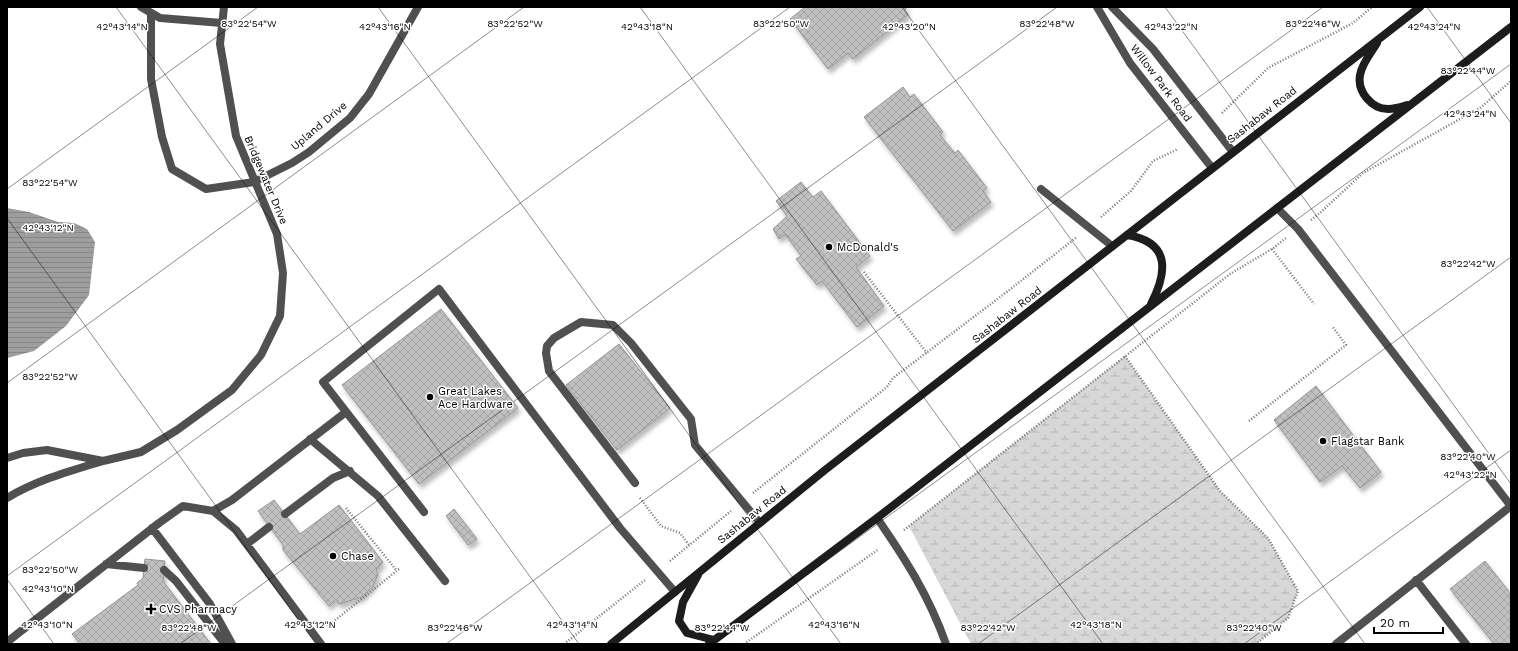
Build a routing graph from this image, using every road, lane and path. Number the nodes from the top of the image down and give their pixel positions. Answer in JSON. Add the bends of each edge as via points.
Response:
{"nodes":[{"id":1,"x":141,"y":7,"type":"edge"},
{"id":2,"x":224,"y":7,"type":"edge"},
{"id":3,"x":418,"y":7,"type":"edge"},
{"id":4,"x":1097,"y":7,"type":"edge"},
{"id":5,"x":1112,"y":7,"type":"edge"},
{"id":6,"x":1372,"y":7,"type":"edge"},
{"id":7,"x":1420,"y":7,"type":"edge"},
{"id":8,"x":151,"y":13,"type":"junction"},
{"id":9,"x":222,"y":23,"type":"junction"},
{"id":10,"x":1511,"y":27,"type":"edge"},
{"id":11,"x":1381,"y":37,"type":"junction"},
{"id":12,"x":1511,"y":81,"type":"edge"},
{"id":13,"x":1413,"y":103,"type":"junction"},
{"id":14,"x":1210,"y":122,"type":"junction"},
{"id":15,"x":1189,"y":139,"type":"junction"},
{"id":16,"x":1233,"y":152,"type":"junction"},
{"id":17,"x":1212,"y":168,"type":"junction"},
{"id":18,"x":254,"y":182,"type":"junction"},
{"id":19,"x":1041,"y":189,"type":"dead end"},
{"id":20,"x":1277,"y":208,"type":"junction"},
{"id":21,"x":1089,"y":227,"type":"junction"},
{"id":22,"x":1298,"y":229,"type":"junction"},
{"id":23,"x":1126,"y":235,"type":"junction"},
{"id":24,"x":1112,"y":246,"type":"junction"},
{"id":25,"x":1272,"y":249,"type":"junction"},
{"id":26,"x":864,"y":272,"type":"dead end"},
{"id":27,"x":1314,"y":304,"type":"dead end"},
{"id":28,"x":1150,"y":306,"type":"junction"},
{"id":29,"x":1332,"y":326,"type":"dead end"},
{"id":30,"x":926,"y":353,"type":"junction"},
{"id":31,"x":1125,"y":356,"type":"junction"},
{"id":32,"x":346,"y":412,"type":"junction"},
{"id":33,"x":1249,"y":421,"type":"dead end"},
{"id":34,"x":310,"y":439,"type":"junction"},
{"id":35,"x":7,"y":458,"type":"edge"},
{"id":36,"x":103,"y":461,"type":"junction"},
{"id":37,"x":350,"y":471,"type":"junction"},
{"id":38,"x":635,"y":483,"type":"dead end"},
{"id":39,"x":756,"y":491,"type":"dead end"},
{"id":40,"x":640,"y":497,"type":"dead end"},
{"id":41,"x":7,"y":498,"type":"edge"},
{"id":42,"x":1511,"y":505,"type":"edge"},
{"id":43,"x":346,"y":508,"type":"dead end"},
{"id":44,"x":213,"y":511,"type":"junction"},
{"id":45,"x":424,"y":512,"type":"dead end"},
{"id":46,"x":285,"y":514,"type":"dead end"},
{"id":47,"x":877,"y":518,"type":"junction"},
{"id":48,"x":760,"y":523,"type":"junction"},
{"id":49,"x":270,"y":527,"type":"dead end"},
{"id":50,"x":152,"y":528,"type":"junction"},
{"id":51,"x":892,"y":540,"type":"junction"},
{"id":52,"x":247,"y":544,"type":"junction"},
{"id":53,"x":689,"y":545,"type":"dead end"},
{"id":54,"x":106,"y":564,"type":"junction"},
{"id":55,"x":144,"y":568,"type":"dead end"},
{"id":56,"x":164,"y":570,"type":"dead end"},
{"id":57,"x":700,"y":571,"type":"junction"},
{"id":58,"x":1416,"y":580,"type":"junction"},
{"id":59,"x":445,"y":581,"type":"dead end"},
{"id":60,"x":675,"y":592,"type":"junction"},
{"id":61,"x":364,"y":597,"type":"junction"},
{"id":62,"x":368,"y":601,"type":"dead end"},
{"id":63,"x":332,"y":624,"type":"dead end"},
{"id":64,"x":7,"y":642,"type":"edge"},
{"id":65,"x":711,"y":642,"type":"edge"},
{"id":66,"x":225,"y":644,"type":"edge"},
{"id":67,"x":232,"y":644,"type":"edge"},
{"id":68,"x":321,"y":644,"type":"edge"},
{"id":69,"x":611,"y":644,"type":"edge"},
{"id":70,"x":744,"y":644,"type":"edge"},
{"id":71,"x":946,"y":644,"type":"edge"},
{"id":72,"x":1256,"y":644,"type":"edge"},
{"id":73,"x":1336,"y":644,"type":"edge"},
{"id":74,"x":1466,"y":644,"type":"edge"}],
"edges":[{"from":1,"to":8,"type":"street"},
{"from":2,"to":9,"type":"street","name":"Bridgewater Drive"},
{"from":3,"to":18,"type":"street","name":"Upland Drive","via":[[369,94],[350,118],[309,152]]},
{"from":4,"to":15,"type":"street","name":"Willow Park Road","via":[[1130,63]]},
{"from":5,"to":14,"type":"street","name":"Willow Park Road","via":[[1153,49]]},
{"from":6,"to":14,"type":"path","via":[[1353,23],[1268,68]]},
{"from":7,"to":11,"type":"main road","name":"Sashabaw Road"},
{"from":8,"to":9,"type":"street","via":[[160,18]]},
{"from":8,"to":18,"type":"street","name":"Upland Drive","via":[[151,79],[162,137],[172,169],[206,189]]},
{"from":9,"to":18,"type":"street","name":"Bridgewater Drive","via":[[220,44],[236,136]]},
{"from":10,"to":13,"type":"main road"},
{"from":11,"to":13,"type":"main road","via":[[1363,65],[1360,74],[1362,92],[1380,108],[1398,108]]},
{"from":11,"to":16,"type":"main road","name":"Sashabaw Road"},
{"from":12,"to":22,"type":"path","via":[[1480,108],[1363,173],[1321,212]]},
{"from":13,"to":20,"type":"main road"},
{"from":14,"to":16,"type":"street","name":"Willow Park Road"},
{"from":15,"to":17,"type":"street","name":"Willow Park Road"},
{"from":15,"to":21,"type":"path","via":[[1178,149],[1153,161],[1131,192]]},
{"from":16,"to":17,"type":"main road","name":"Sashabaw Road"},
{"from":17,"to":23,"type":"main road","name":"Sashabaw Road"},
{"from":18,"to":36,"type":"street","name":"Bridgewater Drive","via":[[277,234],[283,273],[280,316],[261,355],[232,390],[177,430],[141,452]]},
{"from":19,"to":21,"type":"street"},
{"from":20,"to":22,"type":"street"},
{"from":20,"to":28,"type":"main road"},
{"from":21,"to":24,"type":"street"},
{"from":21,"to":30,"type":"path"},
{"from":22,"to":25,"type":"path"},
{"from":22,"to":42,"type":"street"},
{"from":23,"to":24,"type":"main road","name":"Sashabaw Road"},
{"from":23,"to":28,"type":"main road","via":[[1148,241],[1162,262],[1162,278]]},
{"from":24,"to":48,"type":"main road","name":"Sashabaw Road"},
{"from":25,"to":27,"type":"path"},
{"from":25,"to":31,"type":"path","via":[[1230,274]]},
{"from":26,"to":30,"type":"path"},
{"from":28,"to":47,"type":"main road"},
{"from":29,"to":33,"type":"path","via":[[1346,345]]},
{"from":30,"to":39,"type":"path"},
{"from":31,"to":51,"type":"path"},
{"from":31,"to":72,"type":"path","via":[[1220,491],[1268,538],[1298,591],[1288,618]]},
{"from":32,"to":34,"type":"street"},
{"from":32,"to":45,"type":"street"},
{"from":32,"to":60,"type":"street","via":[[323,382],[439,289],[620,528]]},
{"from":34,"to":37,"type":"street"},
{"from":34,"to":44,"type":"street","via":[[232,500]]},
{"from":35,"to":36,"type":"street","name":"Bridgewater Drive","via":[[47,450]]},
{"from":36,"to":41,"type":"street","name":"Bridgewater Drive","via":[[56,475]]},
{"from":37,"to":46,"type":"street","via":[[333,478]]},
{"from":37,"to":59,"type":"street","via":[[378,496]]},
{"from":38,"to":48,"type":"street","via":[[549,371],[547,346],[554,338],[581,322],[613,325],[631,343],[691,419],[695,444]]},
{"from":40,"to":53,"type":"path","via":[[661,526],[680,533]]},
{"from":42,"to":58,"type":"street"},
{"from":43,"to":61,"type":"path","via":[[398,570]]},
{"from":44,"to":50,"type":"street","via":[[183,506]]},
{"from":44,"to":52,"type":"street","via":[[236,530]]},
{"from":47,"to":51,"type":"street"},
{"from":47,"to":65,"type":"main road"},
{"from":48,"to":57,"type":"main road","name":"Sashabaw Road"},
{"from":49,"to":52,"type":"street"},
{"from":50,"to":54,"type":"street"},
{"from":50,"to":67,"type":"street","via":[[210,604]]},
{"from":51,"to":70,"type":"path"},
{"from":51,"to":71,"type":"street","via":[[907,561],[934,611]]},
{"from":52,"to":68,"type":"street"},
{"from":54,"to":55,"type":"street"},
{"from":54,"to":64,"type":"street"},
{"from":56,"to":66,"type":"street","via":[[176,581]]},
{"from":57,"to":60,"type":"main road","name":"Sashabaw Road"},
{"from":57,"to":65,"type":"main road","via":[[683,602],[679,621],[687,633]]},
{"from":58,"to":73,"type":"street"},
{"from":58,"to":74,"type":"street"},
{"from":60,"to":69,"type":"main road","name":"Sashabaw Road"},
{"from":61,"to":62,"type":"path"},
{"from":61,"to":63,"type":"path"}]}
